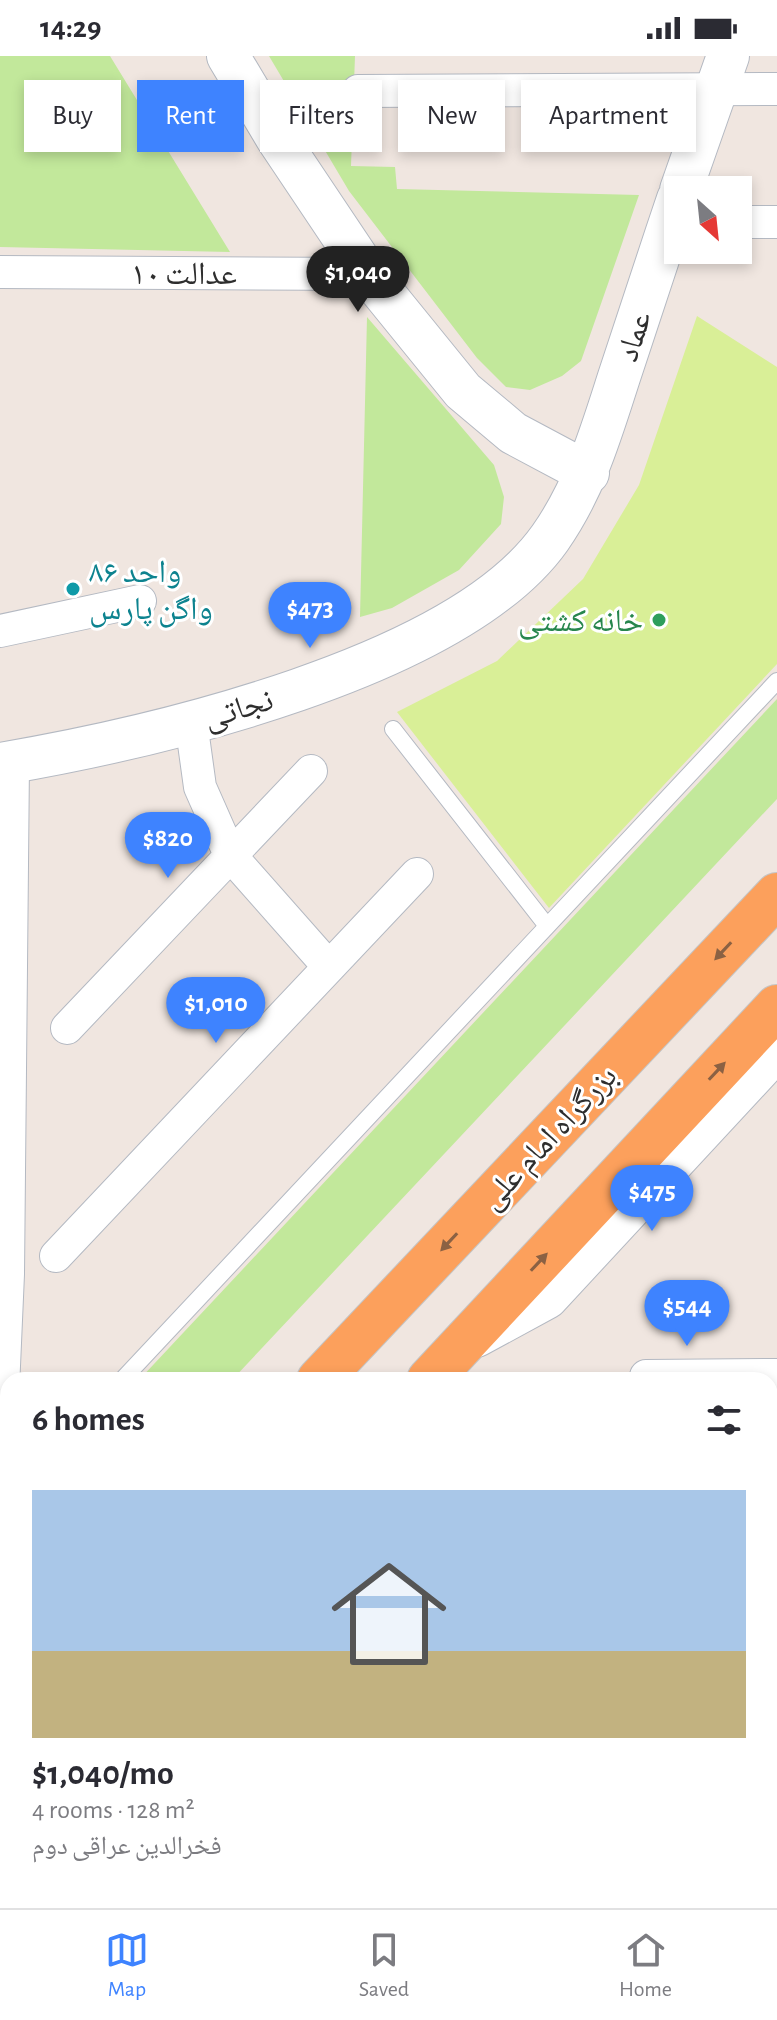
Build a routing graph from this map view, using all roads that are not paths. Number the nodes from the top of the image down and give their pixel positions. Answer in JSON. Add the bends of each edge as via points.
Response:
{"nodes":[{"id":1,"x":228,"y":56,"type":"edge"},
{"id":2,"x":722,"y":72,"type":"edge"},
{"id":3,"x":777,"y":89,"type":"edge"},
{"id":4,"x":382,"y":90,"type":"edge"},
{"id":5,"x":688,"y":176,"type":"edge"},
{"id":6,"x":752,"y":222,"type":"edge"},
{"id":7,"x":777,"y":222,"type":"edge"},
{"id":8,"x":664,"y":247,"type":"edge"},
{"id":9,"x":0,"y":272,"type":"edge"},
{"id":10,"x":368,"y":274,"type":"junction"},
{"id":11,"x":588,"y":473,"type":"junction"},
{"id":12,"x":140,"y":601,"type":"dead end"},
{"id":13,"x":0,"y":631,"type":"edge"},
{"id":14,"x":777,"y":681,"type":"edge"},
{"id":15,"x":191,"y":722,"type":"junction"},
{"id":16,"x":393,"y":729,"type":"dead end"},
{"id":17,"x":6,"y":763,"type":"edge"},
{"id":18,"x":311,"y":771,"type":"dead end"},
{"id":19,"x":230,"y":855,"type":"junction"},
{"id":20,"x":417,"y":874,"type":"dead end"},
{"id":21,"x":777,"y":895,"type":"edge"},
{"id":22,"x":547,"y":926,"type":"junction"},
{"id":23,"x":329,"y":967,"type":"junction"},
{"id":24,"x":777,"y":1007,"type":"edge"},
{"id":25,"x":67,"y":1028,"type":"dead end"},
{"id":26,"x":777,"y":1048,"type":"edge"},
{"id":27,"x":5,"y":1060,"type":"edge"},
{"id":28,"x":56,"y":1256,"type":"dead end"},
{"id":29,"x":4,"y":1274,"type":"edge"},
{"id":30,"x":466,"y":1340,"type":"junction"},
{"id":31,"x":2,"y":1372,"type":"edge"},
{"id":32,"x":129,"y":1372,"type":"edge"},
{"id":33,"x":327,"y":1372,"type":"edge"},
{"id":34,"x":436,"y":1372,"type":"edge"}],
"edges":[{"from":1,"to":10,"type":"street"},
{"from":2,"to":3,"type":"street"},
{"from":2,"to":4,"type":"street"},
{"from":2,"to":5,"type":"street","name":"عماد"},
{"from":6,"to":7,"type":"street"},
{"from":8,"to":11,"type":"street","name":"عماد"},
{"from":9,"to":10,"type":"street","name":"عدالت ۱۰"},
{"from":10,"to":11,"type":"street","via":[[463,391],[513,433]]},
{"from":11,"to":15,"type":"street","name":"نجاتی","via":[[549,539],[463,616],[347,671]]},
{"from":12,"to":13,"type":"street"},
{"from":14,"to":22,"type":"lane"},
{"from":15,"to":17,"type":"street","name":"نجاتی"},
{"from":15,"to":19,"type":"street","via":[[200,787]]},
{"from":16,"to":22,"type":"lane"},
{"from":17,"to":27,"type":"street"},
{"from":18,"to":19,"type":"street"},
{"from":19,"to":23,"type":"street"},
{"from":19,"to":25,"type":"street"},
{"from":20,"to":23,"type":"street"},
{"from":21,"to":33,"type":"highway","name":"بزرگراه امام علی","one_way":true},
{"from":22,"to":32,"type":"lane"},
{"from":23,"to":28,"type":"street"},
{"from":30,"to":24,"type":"highway","one_way":true},
{"from":26,"to":30,"type":"main road","via":[[546,1297]]},
{"from":27,"to":29,"type":"street"},
{"from":29,"to":31,"type":"street"},
{"from":30,"to":34,"type":"highway"}]}
